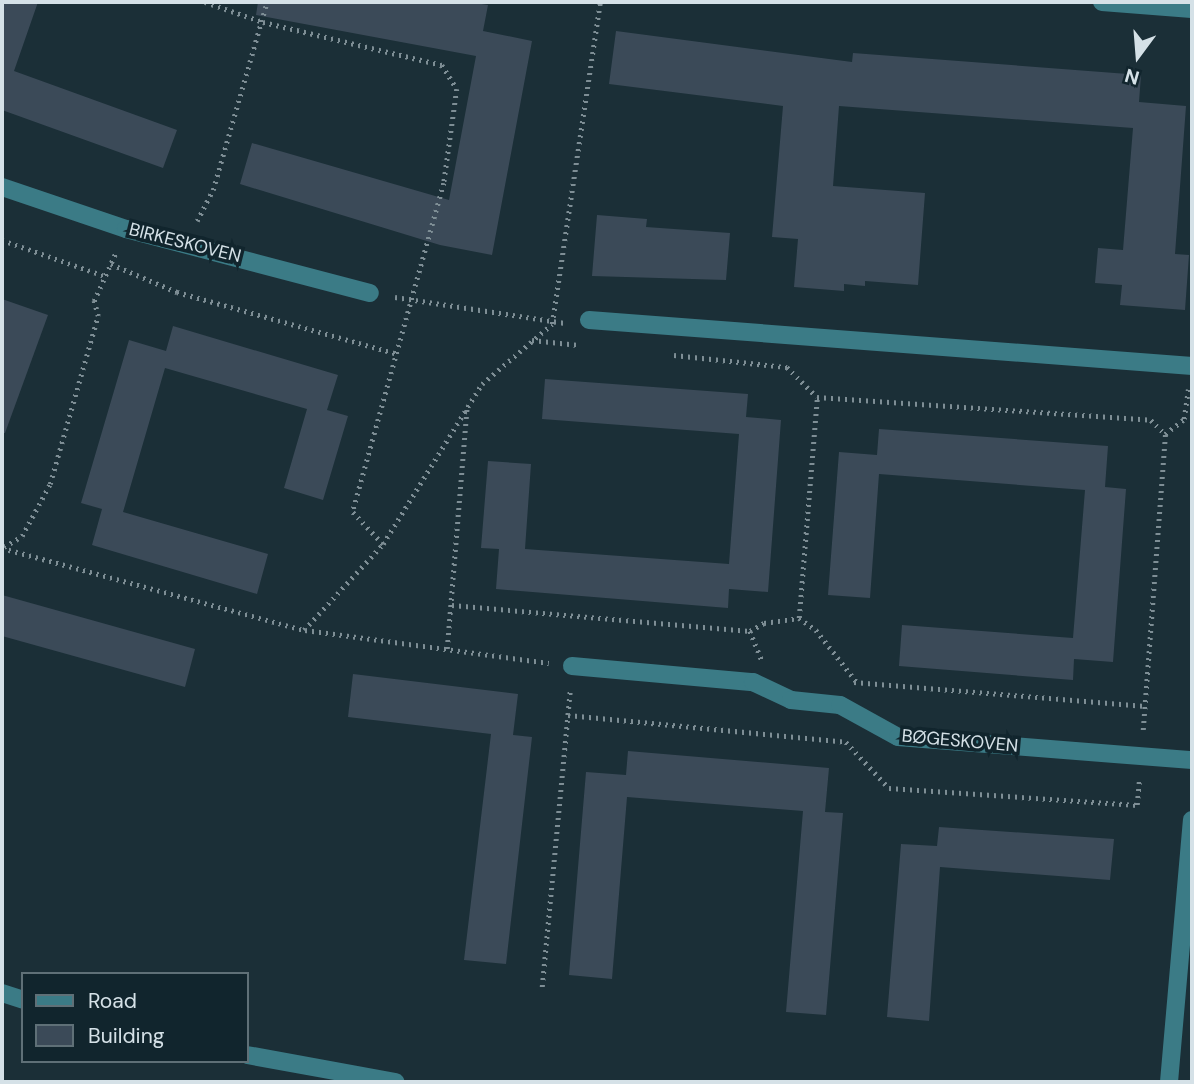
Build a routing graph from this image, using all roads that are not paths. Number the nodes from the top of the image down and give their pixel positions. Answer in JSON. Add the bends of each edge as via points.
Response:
{"nodes":[{"id":1,"x":1102,"y":2,"type":"edge"},
{"id":2,"x":1192,"y":9,"type":"edge"},
{"id":3,"x":2,"y":187,"type":"edge"},
{"id":4,"x":370,"y":293,"type":"road end"},
{"id":5,"x":589,"y":320,"type":"road end"},
{"id":6,"x":1192,"y":366,"type":"edge"},
{"id":7,"x":572,"y":666,"type":"road end"},
{"id":8,"x":1192,"y":761,"type":"edge"},
{"id":9,"x":1192,"y":820,"type":"edge"},
{"id":10,"x":2,"y":993,"type":"edge"},
{"id":11,"x":21,"y":999,"type":"edge"},
{"id":12,"x":248,"y":1055,"type":"edge"},
{"id":13,"x":396,"y":1082,"type":"edge"},
{"id":14,"x":1170,"y":1082,"type":"edge"}],
"edges":[{"from":1,"to":2,"type":"street"},
{"from":3,"to":4,"type":"street","name":"BIRKESKOVEN","via":[[126,229]]},
{"from":5,"to":6,"type":"street"},
{"from":7,"to":8,"type":"street","name":"BØGESKOVEN","via":[[753,682],[791,700],[840,705],[898,737]]},
{"from":9,"to":14,"type":"street"},
{"from":10,"to":11,"type":"street"},
{"from":12,"to":13,"type":"street"}]}
